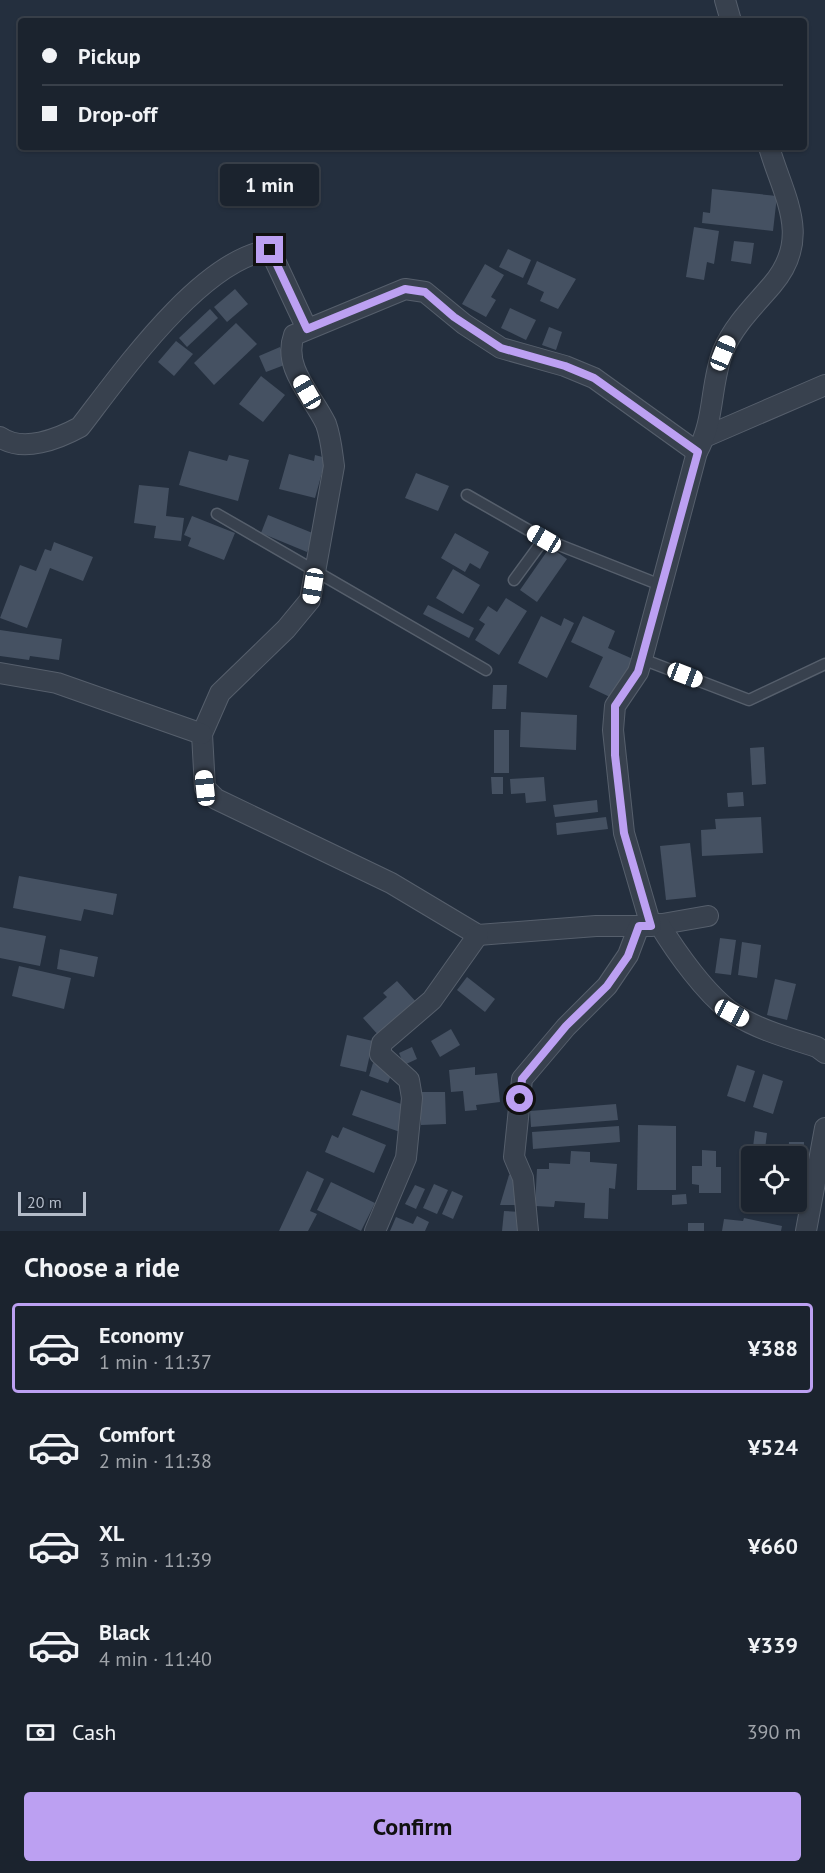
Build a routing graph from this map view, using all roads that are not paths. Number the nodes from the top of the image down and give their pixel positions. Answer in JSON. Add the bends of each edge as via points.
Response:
{"nodes":[{"id":1,"x":725,"y":0,"type":"edge"},
{"id":2,"x":730,"y":18,"type":"edge"},
{"id":3,"x":770,"y":150,"type":"edge"},
{"id":4,"x":307,"y":329,"type":"junction"},
{"id":5,"x":825,"y":385,"type":"edge"},
{"id":6,"x":0,"y":437,"type":"edge"},
{"id":7,"x":702,"y":444,"type":"junction"},
{"id":8,"x":467,"y":495,"type":"dead end"},
{"id":9,"x":217,"y":514,"type":"dead end"},
{"id":10,"x":544,"y":539,"type":"junction"},
{"id":11,"x":315,"y":572,"type":"junction"},
{"id":12,"x":514,"y":580,"type":"dead end"},
{"id":13,"x":663,"y":586,"type":"junction"},
{"id":14,"x":642,"y":659,"type":"junction"},
{"id":15,"x":825,"y":664,"type":"edge"},
{"id":16,"x":486,"y":670,"type":"dead end"},
{"id":17,"x":0,"y":673,"type":"edge"},
{"id":18,"x":202,"y":734,"type":"junction"},
{"id":19,"x":708,"y":916,"type":"dead end"},
{"id":20,"x":650,"y":925,"type":"junction"},
{"id":21,"x":478,"y":935,"type":"junction"},
{"id":22,"x":825,"y":1053,"type":"edge"},
{"id":23,"x":824,"y":1141,"type":"edge"},
{"id":24,"x":375,"y":1231,"type":"edge"},
{"id":25,"x":528,"y":1231,"type":"edge"},
{"id":26,"x":806,"y":1231,"type":"edge"}],
"edges":[{"from":1,"to":2,"type":"street"},
{"from":3,"to":7,"type":"street","via":[[791,204],[794,229],[787,259],[774,283],[729,338],[717,368]]},
{"from":4,"to":6,"type":"street","via":[[270,250],[260,251],[232,264],[162,322],[80,427],[22,445]]},
{"from":4,"to":7,"type":"street","via":[[405,289],[425,292],[457,320],[501,348],[594,378]]},
{"from":4,"to":11,"type":"street","via":[[294,335],[290,345],[292,356],[297,376],[325,424],[334,466]]},
{"from":5,"to":7,"type":"street"},
{"from":7,"to":13,"type":"street"},
{"from":8,"to":10,"type":"lane"},
{"from":9,"to":11,"type":"lane"},
{"from":10,"to":12,"type":"lane"},
{"from":10,"to":13,"type":"lane"},
{"from":11,"to":16,"type":"lane"},
{"from":11,"to":18,"type":"street","via":[[310,600],[220,693]]},
{"from":13,"to":14,"type":"street"},
{"from":14,"to":15,"type":"lane","via":[[749,700]]},
{"from":14,"to":20,"type":"street","via":[[638,672],[615,706],[613,730],[624,833]]},
{"from":17,"to":18,"type":"street","via":[[57,683]]},
{"from":18,"to":21,"type":"street","via":[[205,788],[216,799],[391,882]]},
{"from":19,"to":20,"type":"street"},
{"from":20,"to":21,"type":"street"},
{"from":20,"to":22,"type":"street","via":[[732,1013]]},
{"from":20,"to":25,"type":"street","via":[[607,986],[566,1026],[522,1079],[514,1157],[523,1178]]},
{"from":21,"to":24,"type":"street","via":[[432,1000],[382,1043],[380,1054],[409,1080],[411,1128],[406,1158]]},
{"from":23,"to":26,"type":"street"}]}
